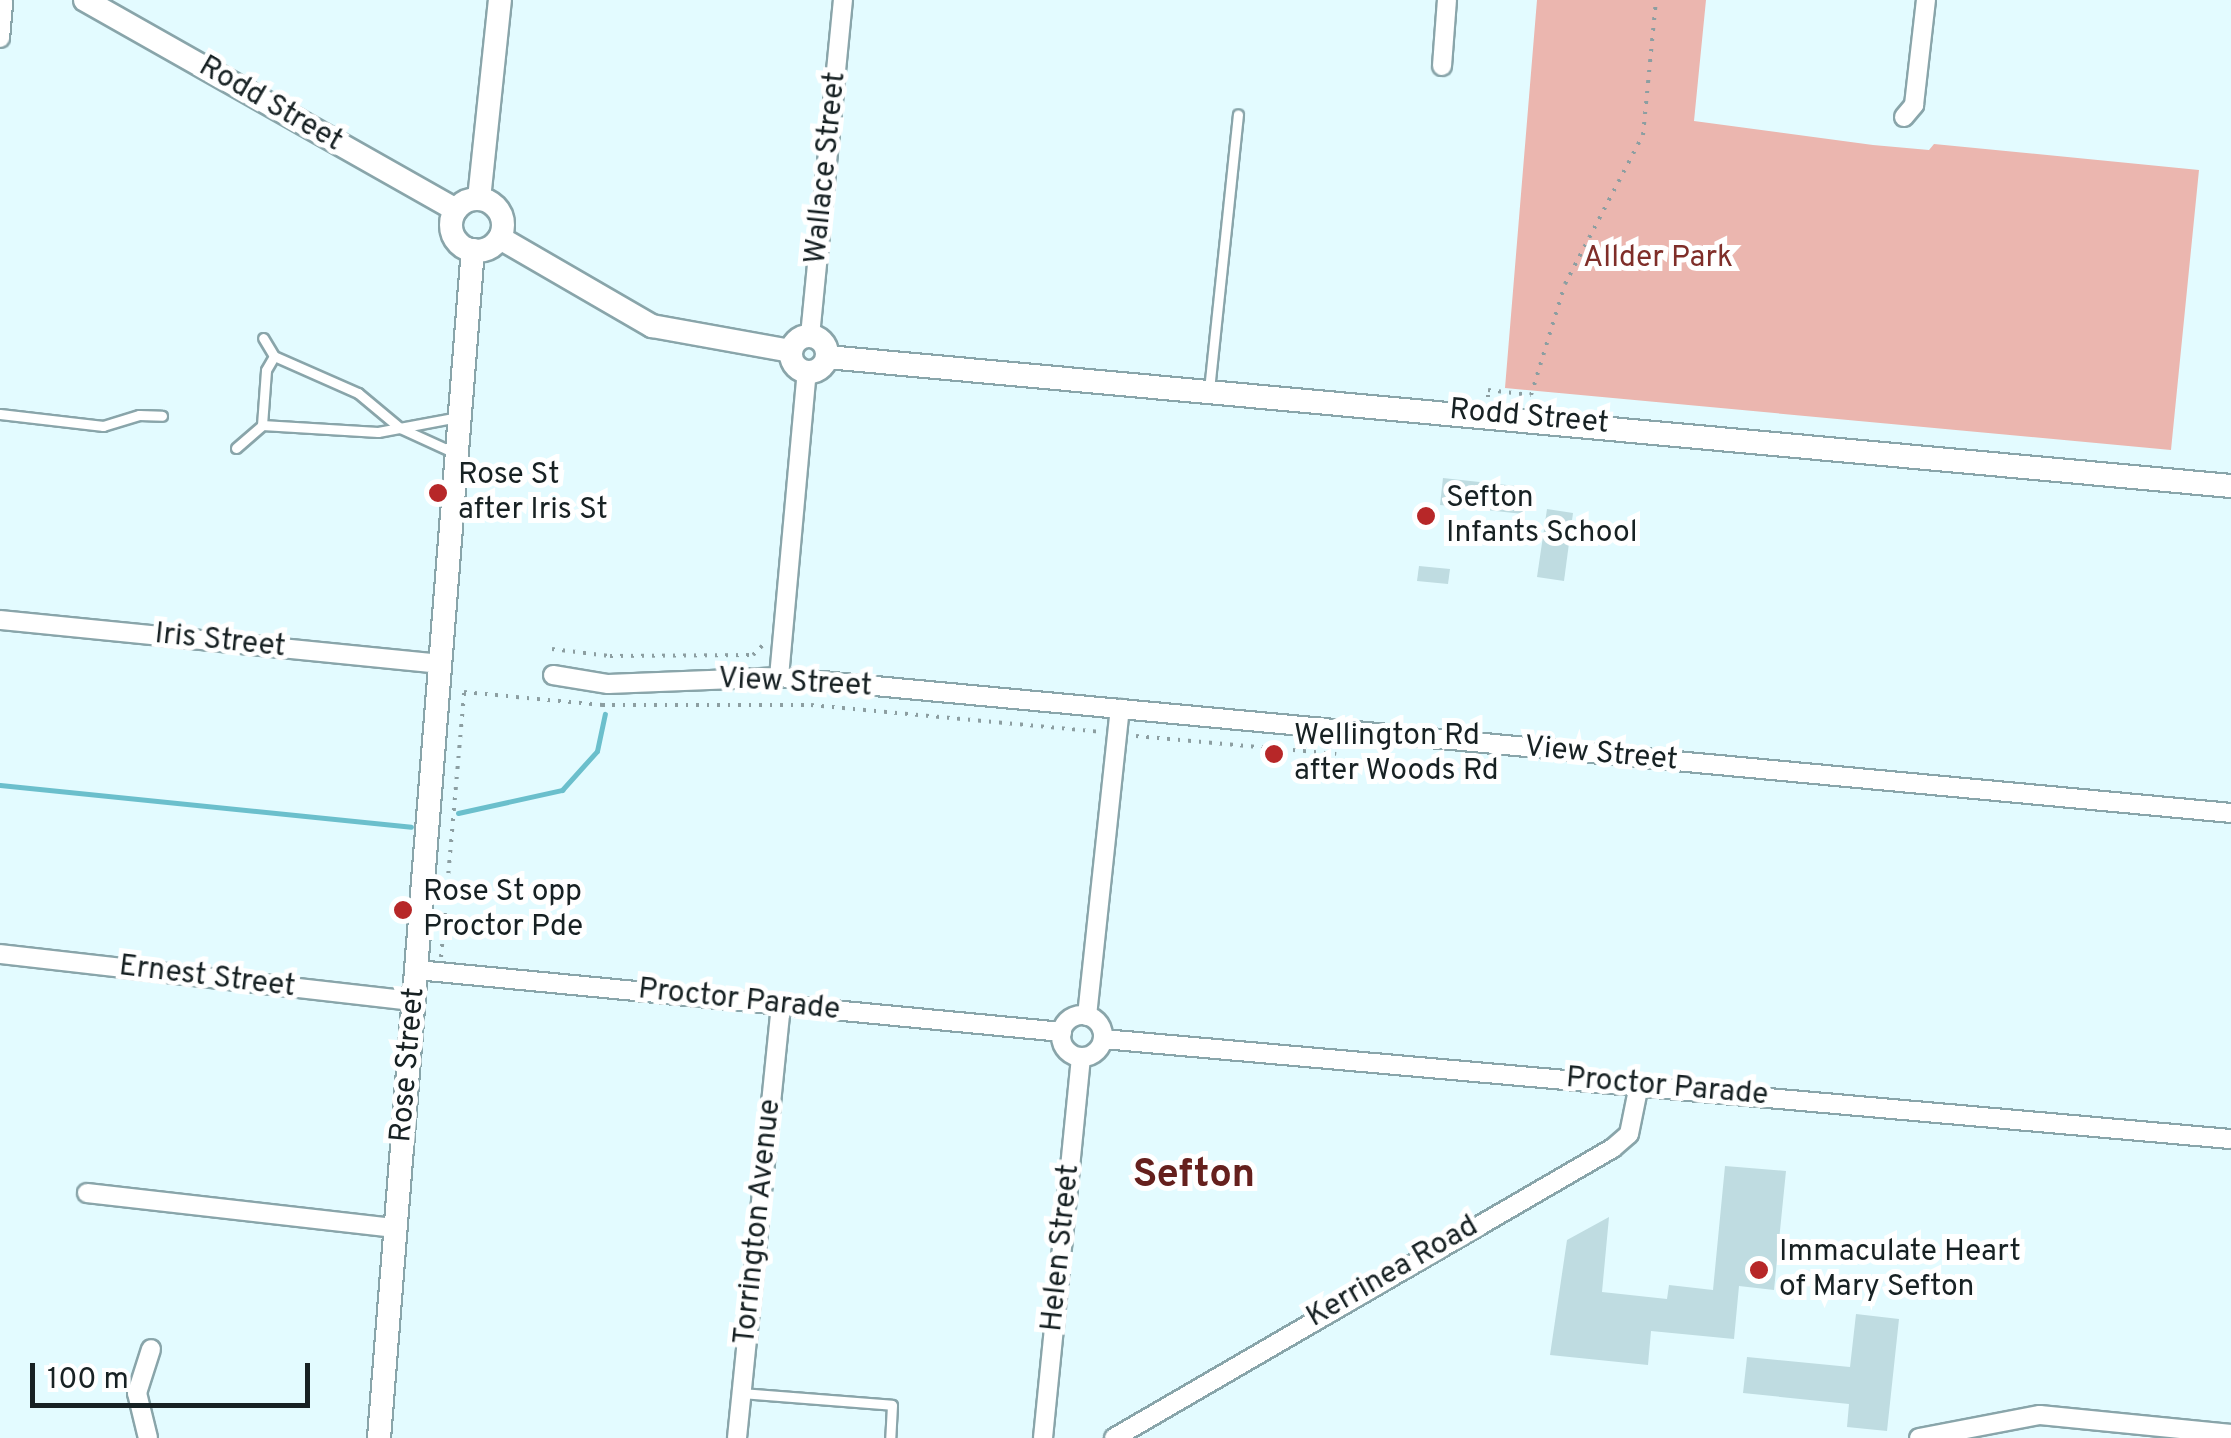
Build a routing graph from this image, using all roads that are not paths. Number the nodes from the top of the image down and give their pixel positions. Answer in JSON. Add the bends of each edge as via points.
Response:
{"nodes":[{"id":1,"x":3,"y":0,"type":"edge"},
{"id":2,"x":85,"y":0,"type":"edge"},
{"id":3,"x":500,"y":0,"type":"edge"},
{"id":4,"x":844,"y":0,"type":"edge"},
{"id":5,"x":1447,"y":0,"type":"edge"},
{"id":6,"x":1926,"y":0,"type":"edge"},
{"id":7,"x":0,"y":38,"type":"edge"},
{"id":8,"x":1442,"y":66,"type":"dead end"},
{"id":9,"x":1238,"y":115,"type":"dead end"},
{"id":10,"x":1904,"y":117,"type":"dead end"},
{"id":11,"x":479,"y":199,"type":"junction"},
{"id":12,"x":456,"y":210,"type":"junction"},
{"id":13,"x":500,"y":238,"type":"junction"},
{"id":14,"x":473,"y":250,"type":"junction"},
{"id":15,"x":810,"y":336,"type":"junction"},
{"id":16,"x":264,"y":338,"type":"dead end"},
{"id":17,"x":792,"y":351,"type":"junction"},
{"id":18,"x":274,"y":356,"type":"junction"},
{"id":19,"x":827,"y":356,"type":"junction"},
{"id":20,"x":807,"y":372,"type":"junction"},
{"id":21,"x":1209,"y":390,"type":"junction"},
{"id":22,"x":0,"y":414,"type":"edge"},
{"id":23,"x":162,"y":416,"type":"dead end"},
{"id":24,"x":460,"y":416,"type":"junction"},
{"id":25,"x":262,"y":425,"type":"junction"},
{"id":26,"x":400,"y":428,"type":"junction"},
{"id":27,"x":236,"y":448,"type":"dead end"},
{"id":28,"x":458,"y":454,"type":"junction"},
{"id":29,"x":2231,"y":486,"type":"edge"},
{"id":30,"x":0,"y":620,"type":"edge"},
{"id":31,"x":440,"y":664,"type":"junction"},
{"id":32,"x":554,"y":674,"type":"dead end"},
{"id":33,"x":779,"y":677,"type":"junction"},
{"id":34,"x":1120,"y":709,"type":"junction"},
{"id":35,"x":2231,"y":813,"type":"edge"},
{"id":36,"x":0,"y":954,"type":"edge"},
{"id":37,"x":417,"y":970,"type":"junction"},
{"id":38,"x":414,"y":1001,"type":"junction"},
{"id":39,"x":781,"y":1006,"type":"junction"},
{"id":40,"x":1087,"y":1016,"type":"junction"},
{"id":41,"x":1062,"y":1032,"type":"junction"},
{"id":42,"x":1104,"y":1040,"type":"junction"},
{"id":43,"x":1081,"y":1058,"type":"junction"},
{"id":44,"x":1639,"y":1085,"type":"junction"},
{"id":45,"x":2231,"y":1139,"type":"edge"},
{"id":46,"x":87,"y":1194,"type":"dead end"},
{"id":47,"x":395,"y":1228,"type":"junction"},
{"id":48,"x":151,"y":1349,"type":"dead end"},
{"id":49,"x":740,"y":1393,"type":"junction"},
{"id":50,"x":2231,"y":1434,"type":"edge"},
{"id":51,"x":148,"y":1438,"type":"edge"},
{"id":52,"x":379,"y":1438,"type":"edge"},
{"id":53,"x":737,"y":1438,"type":"edge"},
{"id":54,"x":890,"y":1438,"type":"edge"},
{"id":55,"x":1044,"y":1438,"type":"edge"},
{"id":56,"x":1114,"y":1438,"type":"edge"},
{"id":57,"x":1919,"y":1438,"type":"edge"}],
"edges":[{"from":1,"to":7,"type":"street"},
{"from":2,"to":12,"type":"street","name":"Rodd Street"},
{"from":3,"to":11,"type":"street"},
{"from":4,"to":15,"type":"street","name":"Wallace Street"},
{"from":5,"to":8,"type":"street"},
{"from":6,"to":10,"type":"street","via":[[1914,105]]},
{"from":9,"to":21,"type":"lane"},
{"from":11,"to":12,"type":"street"},
{"from":11,"to":13,"type":"street","via":[[500,213]]},
{"from":12,"to":14,"type":"street","via":[[452,233]]},
{"from":13,"to":14,"type":"street"},
{"from":13,"to":17,"type":"street","via":[[652,326]]},
{"from":14,"to":24,"type":"street","name":"Rose Street"},
{"from":15,"to":17,"type":"street"},
{"from":15,"to":19,"type":"street","via":[[823,342]]},
{"from":16,"to":18,"type":"lane"},
{"from":17,"to":20,"type":"street","via":[[794,364]]},
{"from":18,"to":25,"type":"lane","via":[[266,370]]},
{"from":18,"to":26,"type":"lane","via":[[358,393]]},
{"from":19,"to":20,"type":"street"},
{"from":19,"to":21,"type":"street","name":"Rodd Street"},
{"from":20,"to":33,"type":"street"},
{"from":21,"to":29,"type":"street","name":"Rodd Street"},
{"from":22,"to":23,"type":"lane","via":[[104,426]]},
{"from":24,"to":26,"type":"lane"},
{"from":24,"to":28,"type":"street","name":"Rose Street"},
{"from":25,"to":26,"type":"lane","via":[[344,433]]},
{"from":25,"to":27,"type":"lane"},
{"from":26,"to":28,"type":"lane"},
{"from":28,"to":31,"type":"street","name":"Rose Street"},
{"from":30,"to":31,"type":"street","name":"Iris Street"},
{"from":31,"to":37,"type":"street","name":"Rose Street"},
{"from":32,"to":33,"type":"street","name":"View Street","via":[[608,684]]},
{"from":33,"to":34,"type":"street","name":"View Street"},
{"from":34,"to":35,"type":"street","name":"View Street"},
{"from":34,"to":40,"type":"street"},
{"from":36,"to":38,"type":"street","name":"Ernest Street"},
{"from":37,"to":38,"type":"street","name":"Rose Street"},
{"from":37,"to":39,"type":"street","name":"Proctor Parade"},
{"from":38,"to":47,"type":"street","name":"Rose Street"},
{"from":39,"to":41,"type":"street","name":"Proctor Parade"},
{"from":39,"to":49,"type":"street","name":"Torrington Avenue"},
{"from":40,"to":41,"type":"street","via":[[1070,1019]]},
{"from":40,"to":42,"type":"street","via":[[1102,1026]]},
{"from":41,"to":43,"type":"street","via":[[1067,1051]]},
{"from":42,"to":43,"type":"street","via":[[1097,1052]]},
{"from":42,"to":44,"type":"street","name":"Proctor Parade"},
{"from":43,"to":55,"type":"street","name":"Helen Street"},
{"from":44,"to":45,"type":"street","name":"Proctor Parade"},
{"from":44,"to":56,"type":"street","name":"Kerrinea Road","via":[[1629,1134],[1613,1148]]},
{"from":46,"to":47,"type":"street"},
{"from":47,"to":52,"type":"street","name":"Rose Street"},
{"from":48,"to":51,"type":"street","via":[[137,1392]]},
{"from":49,"to":53,"type":"street","name":"Torrington Avenue"},
{"from":49,"to":54,"type":"lane","via":[[892,1406]]},
{"from":50,"to":57,"type":"street","via":[[2040,1415]]}]}
